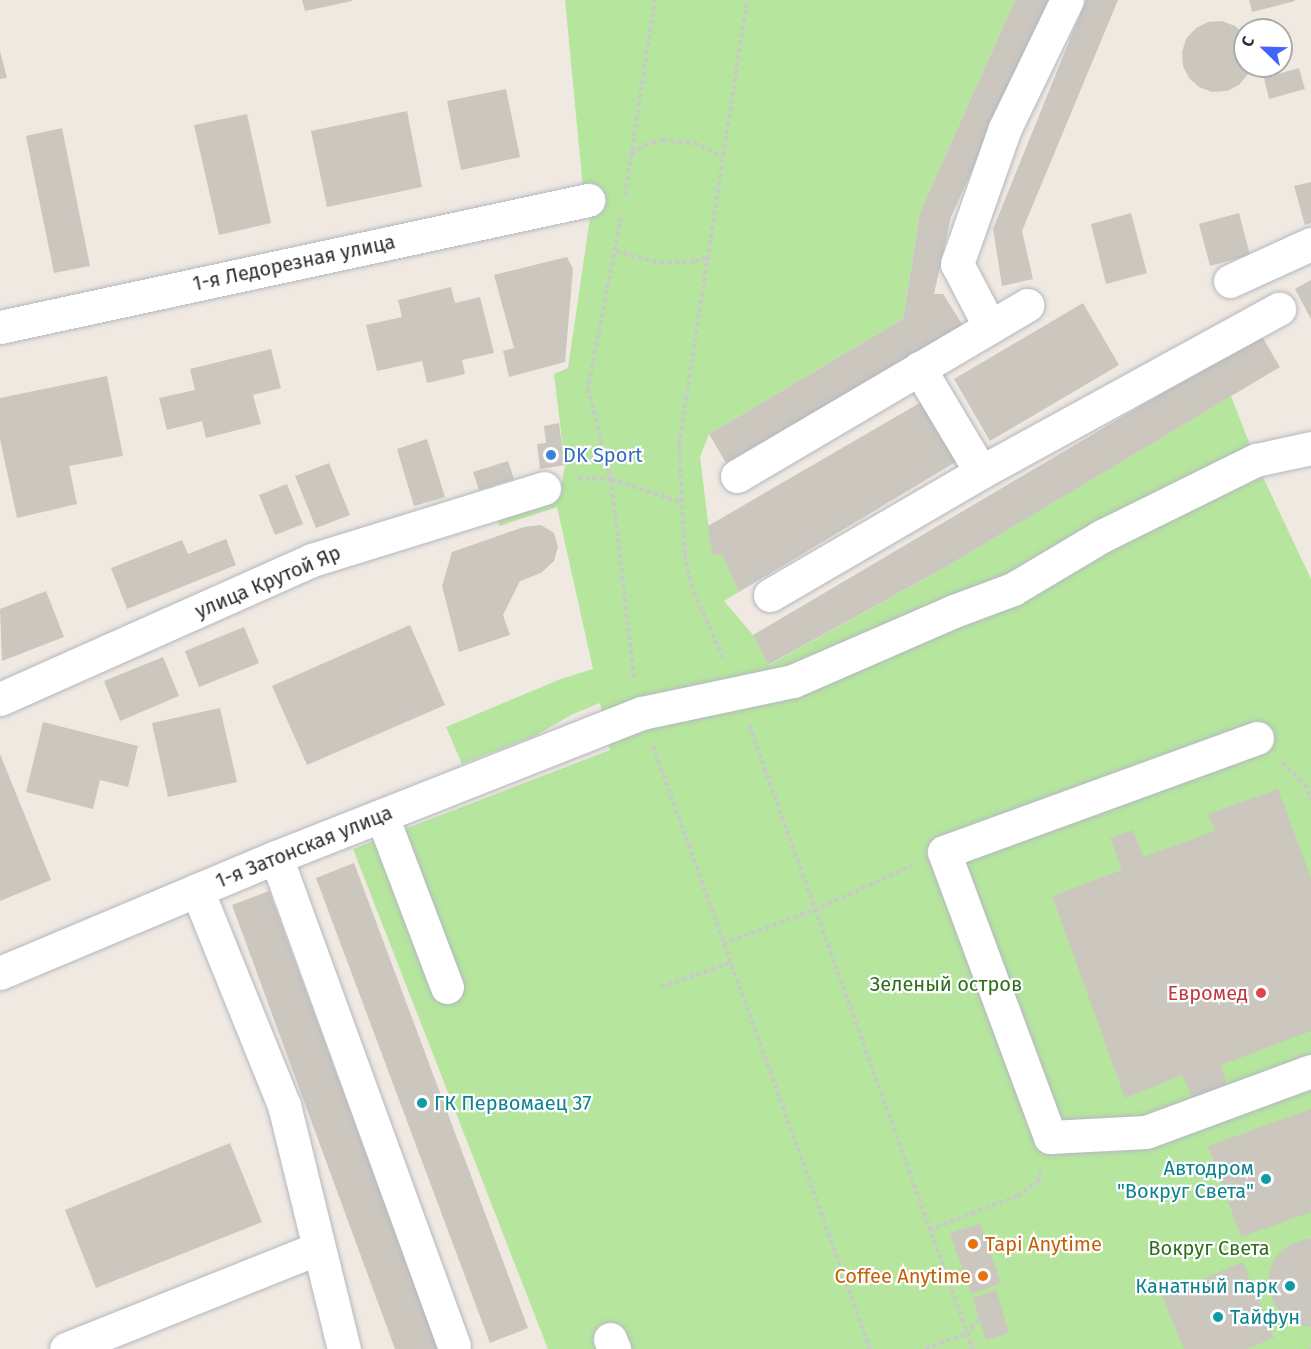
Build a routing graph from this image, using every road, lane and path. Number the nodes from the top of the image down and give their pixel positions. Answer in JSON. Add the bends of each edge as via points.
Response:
{"nodes":[{"id":1,"x":655,"y":0,"type":"edge"},
{"id":2,"x":747,"y":0,"type":"edge"},
{"id":3,"x":1067,"y":0,"type":"edge"},
{"id":4,"x":630,"y":154,"type":"junction"},
{"id":5,"x":723,"y":156,"type":"junction"},
{"id":6,"x":588,"y":200,"type":"dead end"},
{"id":7,"x":624,"y":201,"type":"dead end"},
{"id":8,"x":622,"y":211,"type":"dead end"},
{"id":9,"x":1311,"y":244,"type":"edge"},
{"id":10,"x":616,"y":251,"type":"junction"},
{"id":11,"x":709,"y":257,"type":"junction"},
{"id":12,"x":1230,"y":281,"type":"dead end"},
{"id":13,"x":1028,"y":305,"type":"dead end"},
{"id":14,"x":1280,"y":309,"type":"dead end"},
{"id":15,"x":0,"y":327,"type":"edge"},
{"id":16,"x":990,"y":327,"type":"junction"},
{"id":17,"x":920,"y":368,"type":"junction"},
{"id":18,"x":1311,"y":448,"type":"edge"},
{"id":19,"x":981,"y":472,"type":"junction"},
{"id":20,"x":737,"y":476,"type":"dead end"},
{"id":21,"x":584,"y":478,"type":"dead end"},
{"id":22,"x":611,"y":479,"type":"junction"},
{"id":23,"x":544,"y":488,"type":"dead end"},
{"id":24,"x":680,"y":502,"type":"junction"},
{"id":25,"x":770,"y":595,"type":"dead end"},
{"id":26,"x":726,"y":664,"type":"dead end"},
{"id":27,"x":634,"y":682,"type":"dead end"},
{"id":28,"x":0,"y":699,"type":"edge"},
{"id":29,"x":745,"y":714,"type":"dead end"},
{"id":30,"x":649,"y":735,"type":"dead end"},
{"id":31,"x":1257,"y":738,"type":"joint"},
{"id":32,"x":1311,"y":801,"type":"edge"},
{"id":33,"x":381,"y":816,"type":"junction"},
{"id":34,"x":944,"y":852,"type":"junction"},
{"id":35,"x":276,"y":857,"type":"junction"},
{"id":36,"x":197,"y":890,"type":"junction"},
{"id":37,"x":814,"y":910,"type":"junction"},
{"id":38,"x":723,"y":944,"type":"junction"},
{"id":39,"x":730,"y":963,"type":"dead end"},
{"id":40,"x":0,"y":973,"type":"edge"},
{"id":41,"x":447,"y":987,"type":"dead end"},
{"id":42,"x":661,"y":987,"type":"dead end"},
{"id":43,"x":1311,"y":1071,"type":"edge"},
{"id":44,"x":1017,"y":1196,"type":"dead end"},
{"id":45,"x":929,"y":1230,"type":"junction"},
{"id":46,"x":318,"y":1248,"type":"junction"},
{"id":47,"x":979,"y":1320,"type":"dead end"},
{"id":48,"x":966,"y":1334,"type":"junction"},
{"id":49,"x":454,"y":1346,"type":"dead end"},
{"id":50,"x":66,"y":1349,"type":"edge"},
{"id":51,"x":344,"y":1349,"type":"edge"},
{"id":52,"x":870,"y":1349,"type":"edge"},
{"id":53,"x":925,"y":1349,"type":"edge"},
{"id":54,"x":973,"y":1349,"type":"edge"}],
"edges":[{"from":1,"to":4,"type":"path"},
{"from":2,"to":5,"type":"path"},
{"from":3,"to":16,"type":"street","via":[[1005,128],[957,264]]},
{"from":4,"to":5,"type":"path","via":[[663,140],[694,143]]},
{"from":4,"to":7,"type":"path"},
{"from":5,"to":11,"type":"path"},
{"from":6,"to":15,"type":"street","name":"1-я Ледорезная улица"},
{"from":8,"to":10,"type":"path"},
{"from":9,"to":12,"type":"street"},
{"from":10,"to":11,"type":"path","via":[[660,263]]},
{"from":10,"to":22,"type":"path","via":[[588,388]]},
{"from":11,"to":24,"type":"path","via":[[679,445]]},
{"from":13,"to":16,"type":"street"},
{"from":14,"to":19,"type":"street"},
{"from":16,"to":17,"type":"street"},
{"from":17,"to":19,"type":"street"},
{"from":17,"to":20,"type":"street"},
{"from":18,"to":33,"type":"street","name":"1-я Затонская улица","via":[[1256,460],[1102,536],[1013,589],[793,681],[642,713]]},
{"from":19,"to":25,"type":"street"},
{"from":21,"to":22,"type":"path"},
{"from":22,"to":24,"type":"path"},
{"from":22,"to":27,"type":"path"},
{"from":23,"to":28,"type":"street","name":"улица Крутой Яр","via":[[312,560]]},
{"from":24,"to":26,"type":"path","via":[[692,588]]},
{"from":29,"to":37,"type":"path"},
{"from":30,"to":38,"type":"path"},
{"from":31,"to":32,"type":"path","via":[[1305,784]]},
{"from":31,"to":34,"type":"street"},
{"from":33,"to":35,"type":"street","name":"1-я Затонская улица"},
{"from":33,"to":41,"type":"street"},
{"from":34,"to":37,"type":"path"},
{"from":34,"to":43,"type":"street","via":[[1050,1137],[1146,1132]]},
{"from":35,"to":36,"type":"street","name":"1-я Затонская улица"},
{"from":35,"to":49,"type":"street"},
{"from":36,"to":40,"type":"street","name":"1-я Затонская улица"},
{"from":36,"to":46,"type":"street","via":[[284,1105]]},
{"from":37,"to":38,"type":"path"},
{"from":37,"to":45,"type":"path"},
{"from":38,"to":52,"type":"path"},
{"from":39,"to":42,"type":"path"},
{"from":44,"to":45,"type":"path"},
{"from":45,"to":48,"type":"path"},
{"from":46,"to":50,"type":"street"},
{"from":46,"to":51,"type":"street"},
{"from":47,"to":48,"type":"path"},
{"from":48,"to":53,"type":"path"},
{"from":48,"to":54,"type":"path"}]}
